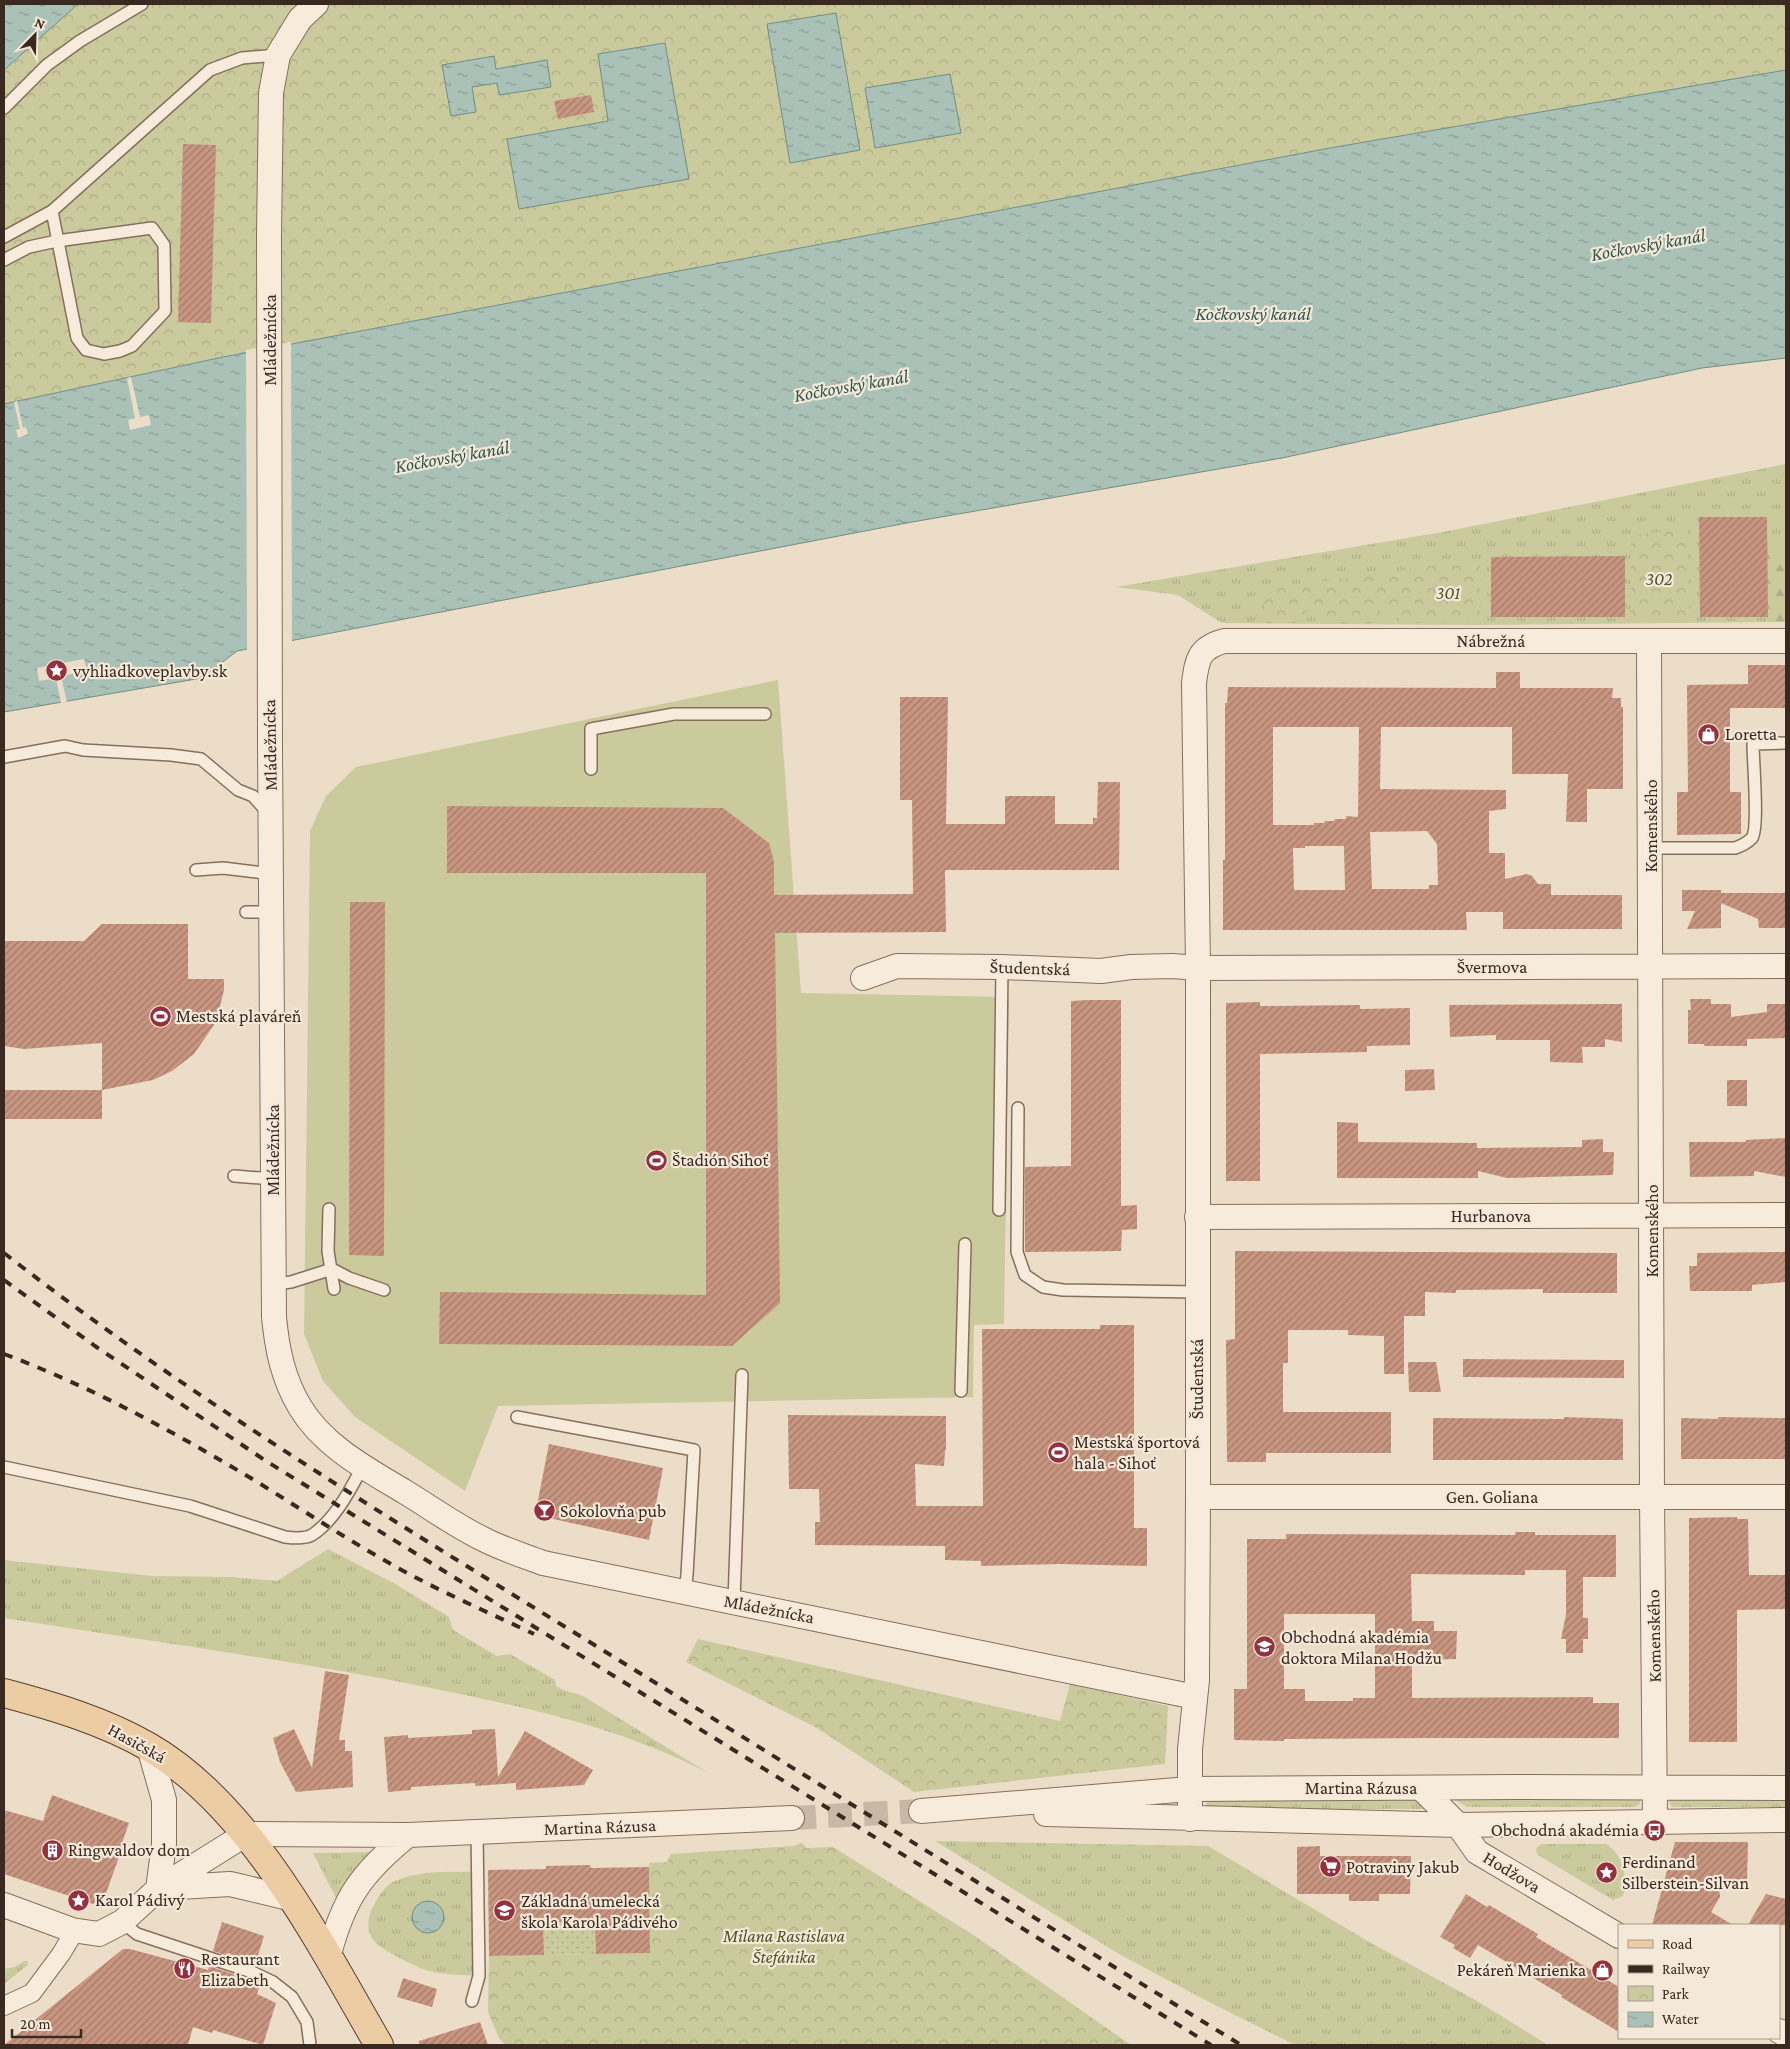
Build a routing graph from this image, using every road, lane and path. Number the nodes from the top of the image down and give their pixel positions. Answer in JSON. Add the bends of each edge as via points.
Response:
{"nodes":[{"id":1,"x":142,"y":4,"type":"edge"},
{"id":2,"x":316,"y":4,"type":"edge"},
{"id":3,"x":278,"y":55,"type":"junction"},
{"id":4,"x":4,"y":108,"type":"edge"},
{"id":5,"x":52,"y":212,"type":"junction"},
{"id":6,"x":4,"y":237,"type":"edge"},
{"id":7,"x":57,"y":241,"type":"junction"},
{"id":8,"x":4,"y":260,"type":"edge"},
{"id":9,"x":1649,"y":640,"type":"junction"},
{"id":10,"x":1786,"y":641,"type":"edge"},
{"id":11,"x":1201,"y":654,"type":"joint"},
{"id":12,"x":765,"y":714,"type":"dead end"},
{"id":13,"x":1786,"y":743,"type":"edge"},
{"id":14,"x":4,"y":757,"type":"edge"},
{"id":15,"x":591,"y":769,"type":"dead end"},
{"id":16,"x":271,"y":817,"type":"junction"},
{"id":17,"x":1651,"y":848,"type":"junction"},
{"id":18,"x":196,"y":870,"type":"dead end"},
{"id":19,"x":272,"y":874,"type":"junction"},
{"id":20,"x":246,"y":912,"type":"dead end"},
{"id":21,"x":272,"y":912,"type":"junction"},
{"id":22,"x":1652,"y":966,"type":"junction"},
{"id":23,"x":1786,"y":966,"type":"edge"},
{"id":24,"x":1002,"y":967,"type":"junction"},
{"id":25,"x":1198,"y":968,"type":"junction"},
{"id":26,"x":863,"y":978,"type":"dead end"},
{"id":27,"x":1018,"y":1108,"type":"dead end"},
{"id":28,"x":234,"y":1176,"type":"dead end"},
{"id":29,"x":273,"y":1179,"type":"junction"},
{"id":30,"x":328,"y":1209,"type":"dead end"},
{"id":31,"x":1000,"y":1210,"type":"dead end"},
{"id":32,"x":1786,"y":1215,"type":"edge"},
{"id":33,"x":1652,"y":1216,"type":"junction"},
{"id":34,"x":1196,"y":1217,"type":"junction"},
{"id":35,"x":965,"y":1244,"type":"dead end"},
{"id":36,"x":332,"y":1270,"type":"junction"},
{"id":37,"x":274,"y":1284,"type":"junction"},
{"id":38,"x":334,"y":1289,"type":"dead end"},
{"id":39,"x":384,"y":1290,"type":"dead end"},
{"id":40,"x":1197,"y":1292,"type":"junction"},
{"id":41,"x":742,"y":1375,"type":"dead end"},
{"id":42,"x":960,"y":1391,"type":"dead end"},
{"id":43,"x":517,"y":1418,"type":"dead end"},
{"id":44,"x":363,"y":1466,"type":"junction"},
{"id":45,"x":4,"y":1467,"type":"edge"},
{"id":46,"x":1198,"y":1497,"type":"junction"},
{"id":47,"x":1786,"y":1497,"type":"edge"},
{"id":48,"x":1652,"y":1498,"type":"junction"},
{"id":49,"x":685,"y":1592,"type":"junction"},
{"id":50,"x":734,"y":1602,"type":"junction"},
{"id":51,"x":4,"y":1693,"type":"edge"},
{"id":52,"x":1195,"y":1697,"type":"junction"},
{"id":53,"x":149,"y":1747,"type":"junction"},
{"id":54,"x":1422,"y":1788,"type":"junction"},
{"id":55,"x":1654,"y":1788,"type":"junction"},
{"id":56,"x":1786,"y":1788,"type":"edge"},
{"id":57,"x":1190,"y":1789,"type":"junction"},
{"id":58,"x":792,"y":1818,"type":"tunnel mouth"},
{"id":59,"x":1190,"y":1819,"type":"junction"},
{"id":60,"x":1786,"y":1820,"type":"edge"},
{"id":61,"x":1655,"y":1821,"type":"junction"},
{"id":62,"x":1458,"y":1824,"type":"junction"},
{"id":63,"x":477,"y":1832,"type":"junction"},
{"id":64,"x":246,"y":1834,"type":"junction"},
{"id":65,"x":408,"y":1835,"type":"junction"},
{"id":66,"x":158,"y":1889,"type":"junction"},
{"id":67,"x":293,"y":1900,"type":"junction"},
{"id":68,"x":4,"y":1906,"type":"edge"},
{"id":69,"x":119,"y":1924,"type":"junction"},
{"id":70,"x":1618,"y":1935,"type":"edge"},
{"id":71,"x":70,"y":1939,"type":"dead end"},
{"id":72,"x":328,"y":1958,"type":"junction"},
{"id":73,"x":472,"y":2001,"type":"dead end"},
{"id":74,"x":4,"y":2006,"type":"edge"},
{"id":75,"x":310,"y":2045,"type":"edge"},
{"id":76,"x":379,"y":2045,"type":"edge"}],
"edges":[{"from":1,"to":4,"type":"lane","via":[[47,65]]},
{"from":2,"to":3,"type":"street","name":"Mládežnícka","via":[[300,19]]},
{"from":3,"to":5,"type":"lane","via":[[242,58],[210,70]]},
{"from":3,"to":16,"type":"street","name":"Mládežnícka","via":[[271,94]]},
{"from":5,"to":6,"type":"lane"},
{"from":5,"to":7,"type":"lane"},
{"from":7,"to":7,"type":"lane","via":[[152,228],[164,245],[165,311],[132,346],[104,354],[86,350],[77,338]]},
{"from":7,"to":8,"type":"lane","via":[[29,247]]},
{"from":9,"to":10,"type":"street","name":"Nábrežná"},
{"from":9,"to":11,"type":"street","name":"Nábrežná","via":[[1224,641],[1209,645]]},
{"from":9,"to":17,"type":"street","name":"Komenského"},
{"from":11,"to":25,"type":"street","name":"Študentská","via":[[1194,683]]},
{"from":12,"to":15,"type":"lane","via":[[674,714],[591,729]]},
{"from":13,"to":17,"type":"lane","via":[[1753,744],[1755,822],[1753,837],[1745,844],[1735,848]]},
{"from":14,"to":16,"type":"lane","via":[[65,746],[201,759],[238,790],[253,796]]},
{"from":16,"to":19,"type":"street","name":"Mládežnícka"},
{"from":17,"to":22,"type":"street","name":"Komenského"},
{"from":18,"to":19,"type":"lane","via":[[223,868]]},
{"from":19,"to":21,"type":"street","name":"Mládežnícka"},
{"from":20,"to":21,"type":"lane"},
{"from":21,"to":29,"type":"street","name":"Mládežnícka"},
{"from":22,"to":23,"type":"street","name":"Švermova"},
{"from":22,"to":25,"type":"street","name":"Švermova"},
{"from":22,"to":33,"type":"street","name":"Komenského"},
{"from":24,"to":25,"type":"street","name":"Študentská"},
{"from":24,"to":26,"type":"street","name":"Študentská","via":[[897,966]]},
{"from":24,"to":31,"type":"lane"},
{"from":25,"to":34,"type":"street","name":"Študentská"},
{"from":27,"to":40,"type":"lane","via":[[1017,1252],[1025,1275],[1043,1287],[1064,1290]]},
{"from":28,"to":29,"type":"lane"},
{"from":29,"to":37,"type":"street","name":"Mládežnícka"},
{"from":30,"to":36,"type":"lane","via":[[328,1251]]},
{"from":32,"to":33,"type":"street","name":"Hurbanova"},
{"from":33,"to":34,"type":"street","name":"Hurbanova"},
{"from":33,"to":48,"type":"street","name":"Komenského"},
{"from":34,"to":40,"type":"street","name":"Študentská"},
{"from":35,"to":42,"type":"lane"},
{"from":36,"to":37,"type":"lane"},
{"from":36,"to":38,"type":"lane"},
{"from":36,"to":39,"type":"lane"},
{"from":37,"to":44,"type":"street","name":"Mládežnícka","via":[[276,1339],[288,1385],[314,1425],[331,1443]]},
{"from":40,"to":46,"type":"street","name":"Študentská"},
{"from":41,"to":50,"type":"lane"},
{"from":43,"to":49,"type":"lane","via":[[694,1450]]},
{"from":44,"to":45,"type":"lane","via":[[332,1516],[311,1536],[299,1538],[285,1537],[182,1504]]},
{"from":44,"to":49,"type":"street","name":"Mládežnícka","via":[[481,1538],[511,1552],[543,1562]]},
{"from":46,"to":48,"type":"street","name":"Gen. Goliana"},
{"from":46,"to":52,"type":"street","name":"Študentská"},
{"from":47,"to":48,"type":"street","name":"Gen. Goliana"},
{"from":48,"to":55,"type":"street","name":"Komenského"},
{"from":49,"to":50,"type":"street","name":"Mládežnícka"},
{"from":50,"to":52,"type":"street","name":"Mládežnícka"},
{"from":51,"to":53,"type":"main road","name":"Hasičská","via":[[105,1725]]},
{"from":52,"to":57,"type":"street","name":"Študentská"},
{"from":53,"to":64,"type":"main road","name":"Hasičská","via":[[193,1778]]},
{"from":53,"to":66,"type":"street","via":[[164,1800],[164,1844]]},
{"from":54,"to":55,"type":"street","name":"Martina Rázusa"},
{"from":54,"to":57,"type":"street","name":"Martina Rázusa"},
{"from":54,"to":62,"type":"street","name":"Hodžova"},
{"from":55,"to":56,"type":"street","name":"Martina Rázusa"},
{"from":55,"to":61,"type":"street","name":"Komenského"},
{"from":57,"to":59,"type":"street","name":"Študentská"},
{"from":57,"to":59,"type":"street","name":"Martina Rázusa","via":[[929,1811]]},
{"from":58,"to":63,"type":"street","name":"Martina Rázusa"},
{"from":59,"to":62,"type":"street","name":"Martina Rázusa"},
{"from":60,"to":61,"type":"street","name":"Martina Rázusa"},
{"from":61,"to":62,"type":"street","name":"Martina Rázusa"},
{"from":62,"to":70,"type":"street","name":"Hodžova","via":[[1478,1852]]},
{"from":63,"to":65,"type":"street","name":"Martina Rázusa"},
{"from":63,"to":73,"type":"lane","via":[[479,1976]]},
{"from":64,"to":65,"type":"street","name":"Martina Rázusa"},
{"from":64,"to":66,"type":"street"},
{"from":64,"to":67,"type":"main road","name":"Hasičská"},
{"from":65,"to":72,"type":"street","via":[[379,1859],[354,1890],[336,1926]]},
{"from":66,"to":67,"type":"street","via":[[230,1884]]},
{"from":66,"to":69,"type":"street"},
{"from":67,"to":72,"type":"main road","name":"Hasičská"},
{"from":68,"to":69,"type":"street","via":[[72,1930],[99,1934]]},
{"from":69,"to":75,"type":"lane","via":[[137,1934],[273,1982],[292,1997],[307,2022]]},
{"from":71,"to":74,"type":"street","via":[[32,1993]]},
{"from":72,"to":76,"type":"main road","name":"Hasičská"}]}
